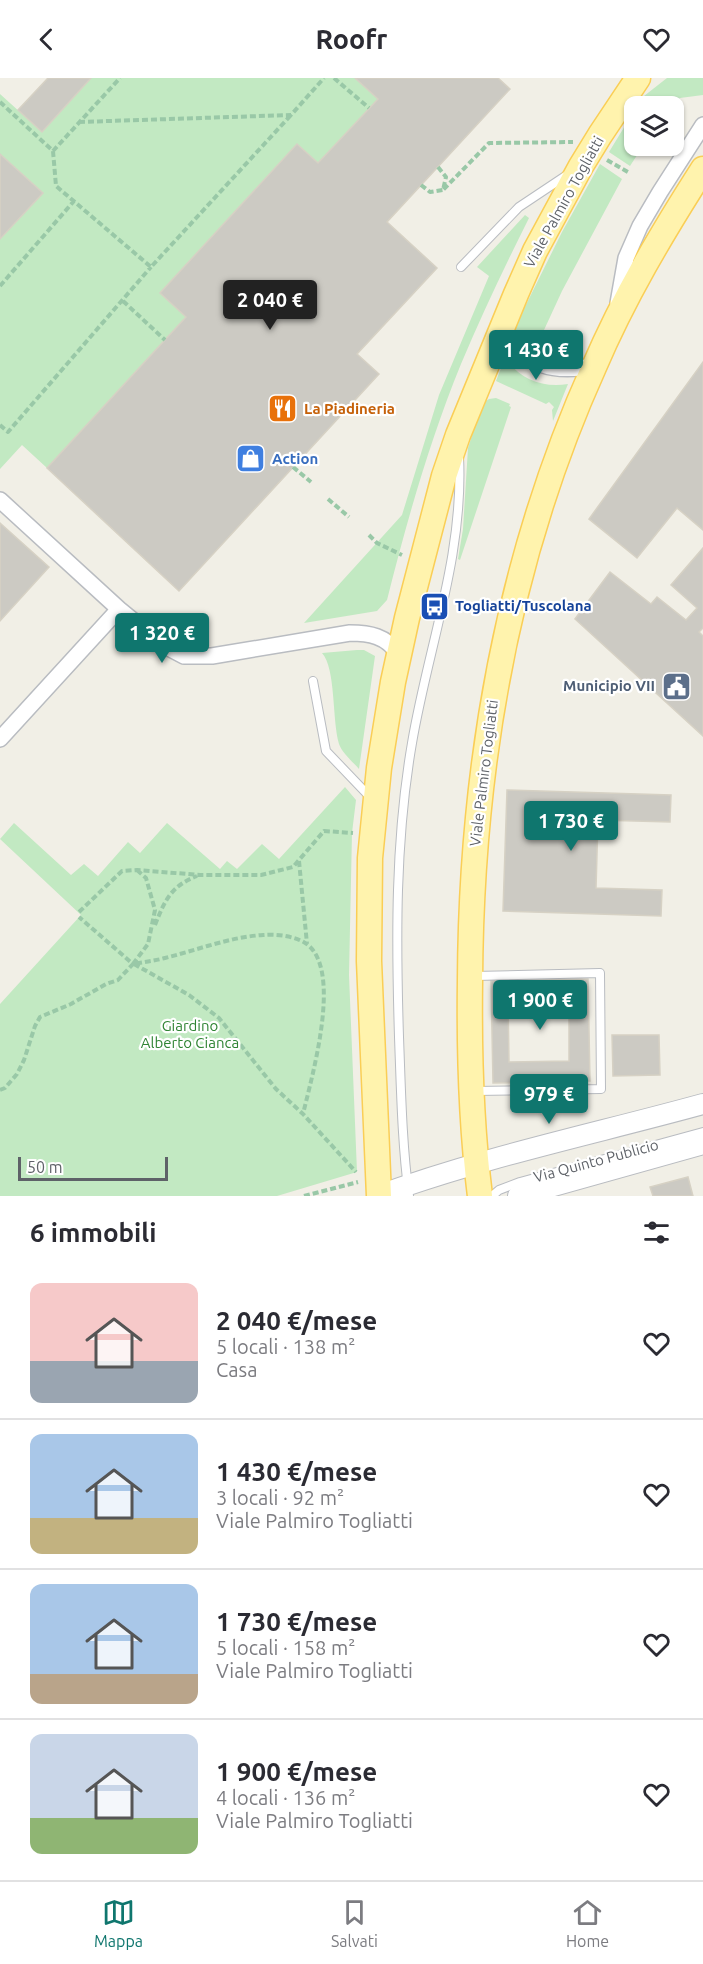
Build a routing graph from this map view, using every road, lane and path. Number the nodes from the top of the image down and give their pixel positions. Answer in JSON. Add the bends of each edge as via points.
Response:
{"nodes":[{"id":1,"x":120,"y":78,"type":"edge"},
{"id":2,"x":324,"y":78,"type":"edge"},
{"id":3,"x":334,"y":78,"type":"edge"},
{"id":4,"x":638,"y":78,"type":"edge"},
{"id":5,"x":0,"y":102,"type":"edge"},
{"id":6,"x":369,"y":108,"type":"dead end"},
{"id":7,"x":291,"y":115,"type":"junction"},
{"id":8,"x":79,"y":122,"type":"junction"},
{"id":9,"x":703,"y":125,"type":"edge"},
{"id":10,"x":576,"y":141,"type":"dead end"},
{"id":11,"x":53,"y":151,"type":"junction"},
{"id":12,"x":604,"y":158,"type":"dead end"},
{"id":13,"x":438,"y":166,"type":"dead end"},
{"id":14,"x":582,"y":166,"type":"junction"},
{"id":15,"x":703,"y":169,"type":"edge"},
{"id":16,"x":628,"y":172,"type":"dead end"},
{"id":17,"x":421,"y":185,"type":"dead end"},
{"id":18,"x":443,"y":190,"type":"junction"},
{"id":19,"x":74,"y":201,"type":"junction"},
{"id":20,"x":152,"y":267,"type":"junction"},
{"id":21,"x":461,"y":267,"type":"dead end"},
{"id":22,"x":0,"y":286,"type":"edge"},
{"id":23,"x":123,"y":301,"type":"junction"},
{"id":24,"x":615,"y":321,"type":"junction"},
{"id":25,"x":500,"y":332,"type":"junction"},
{"id":26,"x":165,"y":340,"type":"dead end"},
{"id":27,"x":594,"y":366,"type":"junction"},
{"id":28,"x":0,"y":425,"type":"edge"},
{"id":29,"x":458,"y":435,"type":"junction"},
{"id":30,"x":293,"y":467,"type":"dead end"},
{"id":31,"x":311,"y":482,"type":"dead end"},
{"id":32,"x":328,"y":499,"type":"dead end"},
{"id":33,"x":0,"y":500,"type":"edge"},
{"id":34,"x":349,"y":517,"type":"dead end"},
{"id":35,"x":369,"y":536,"type":"dead end"},
{"id":36,"x":404,"y":556,"type":"dead end"},
{"id":37,"x":119,"y":609,"type":"junction"},
{"id":38,"x":398,"y":654,"type":"junction"},
{"id":39,"x":313,"y":681,"type":"dead end"},
{"id":40,"x":0,"y":739,"type":"edge"},
{"id":41,"x":375,"y":801,"type":"junction"},
{"id":42,"x":356,"y":833,"type":"dead end"},
{"id":43,"x":299,"y":861,"type":"junction"},
{"id":44,"x":137,"y":870,"type":"junction"},
{"id":45,"x":200,"y":875,"type":"junction"},
{"id":46,"x":152,"y":931,"type":"junction"},
{"id":47,"x":307,"y":944,"type":"junction"},
{"id":48,"x":133,"y":964,"type":"junction"},
{"id":49,"x":470,"y":976,"type":"junction"},
{"id":50,"x":0,"y":1090,"type":"edge"},
{"id":51,"x":470,"y":1091,"type":"junction"},
{"id":52,"x":703,"y":1104,"type":"edge"},
{"id":53,"x":303,"y":1114,"type":"junction"},
{"id":54,"x":703,"y":1132,"type":"edge"},
{"id":55,"x":703,"y":1144,"type":"edge"},
{"id":56,"x":476,"y":1165,"type":"junction"},
{"id":57,"x":359,"y":1175,"type":"dead end"},
{"id":58,"x":358,"y":1182,"type":"dead end"},
{"id":59,"x":408,"y":1190,"type":"edge"},
{"id":60,"x":304,"y":1196,"type":"edge"},
{"id":61,"x":378,"y":1196,"type":"edge"},
{"id":62,"x":480,"y":1196,"type":"edge"},
{"id":63,"x":492,"y":1196,"type":"edge"},
{"id":64,"x":518,"y":1196,"type":"edge"}],
"edges":[{"from":1,"to":8,"type":"path"},
{"from":2,"to":7,"type":"path"},
{"from":3,"to":6,"type":"path"},
{"from":4,"to":14,"type":"main road","name":"Viale Palmiro Togliatti"},
{"from":5,"to":11,"type":"path"},
{"from":7,"to":8,"type":"path"},
{"from":7,"to":20,"type":"path"},
{"from":8,"to":11,"type":"path"},
{"from":9,"to":24,"type":"street","name":"Viale Palmiro Togliatti","via":[[630,248]]},
{"from":10,"to":18,"type":"path","via":[[489,143]]},
{"from":11,"to":19,"type":"path","via":[[56,186]]},
{"from":12,"to":16,"type":"path"},
{"from":13,"to":18,"type":"path","via":[[446,177]]},
{"from":14,"to":21,"type":"lane","via":[[519,207]]},
{"from":14,"to":25,"type":"main road","name":"Viale Palmiro Togliatti","via":[[535,251]]},
{"from":15,"to":24,"type":"main road","name":"Viale Palmiro Togliatti","via":[[654,247]]},
{"from":17,"to":18,"type":"path","via":[[430,192]]},
{"from":19,"to":20,"type":"path"},
{"from":19,"to":22,"type":"path"},
{"from":20,"to":23,"type":"path"},
{"from":23,"to":26,"type":"path"},
{"from":23,"to":28,"type":"path","via":[[8,432]]},
{"from":24,"to":27,"type":"main road","name":"Viale Palmiro Togliatti"},
{"from":25,"to":27,"type":"street","via":[[519,352],[541,366]]},
{"from":25,"to":29,"type":"main road","name":"Viale Palmiro Togliatti"},
{"from":27,"to":49,"type":"main road","name":"Viale Palmiro Togliatti","via":[[545,493],[502,650],[477,810]]},
{"from":29,"to":38,"type":"main road","name":"Viale Palmiro Togliatti","via":[[429,529]]},
{"from":29,"to":59,"type":"lane","name":"Viale Palmiro Togliatti","via":[[459,498],[453,554],[417,712],[400,840],[396,925]]},
{"from":30,"to":31,"type":"path"},
{"from":32,"to":34,"type":"path"},
{"from":33,"to":37,"type":"street"},
{"from":35,"to":36,"type":"path"},
{"from":37,"to":38,"type":"street","via":[[173,652],[190,657],[350,633],[385,640]]},
{"from":37,"to":40,"type":"street"},
{"from":38,"to":41,"type":"main road","name":"Viale Palmiro Togliatti"},
{"from":39,"to":41,"type":"lane","via":[[326,751]]},
{"from":41,"to":61,"type":"main road","name":"Viale Palmiro Togliatti","via":[[368,933]]},
{"from":42,"to":43,"type":"path","via":[[324,831]]},
{"from":43,"to":45,"type":"path","via":[[293,867],[261,875]]},
{"from":43,"to":47,"type":"path"},
{"from":44,"to":45,"type":"path"},
{"from":44,"to":46,"type":"path","via":[[146,878],[151,892],[155,910]]},
{"from":44,"to":48,"type":"path","via":[[122,871],[79,915]]},
{"from":45,"to":46,"type":"path","via":[[170,893]]},
{"from":46,"to":48,"type":"path","via":[[148,944]]},
{"from":47,"to":48,"type":"path","via":[[284,936],[262,935]]},
{"from":47,"to":53,"type":"path","via":[[318,957],[325,993],[320,1038]]},
{"from":48,"to":50,"type":"path","via":[[118,980],[40,1017],[17,1074]]},
{"from":48,"to":53,"type":"path","via":[[189,995],[219,1018],[276,1089]]},
{"from":49,"to":51,"type":"main road","name":"Viale Palmiro Togliatti"},
{"from":49,"to":51,"type":"lane","via":[[600,973],[601,1089]]},
{"from":51,"to":56,"type":"main road","name":"Viale Palmiro Togliatti"},
{"from":52,"to":56,"type":"street","name":"Via Quinto Publicio"},
{"from":53,"to":57,"type":"path"},
{"from":54,"to":63,"type":"lane","name":"Via Quinto Publicio","via":[[520,1182]]},
{"from":55,"to":64,"type":"street","name":"Via Quinto Publicio"},
{"from":56,"to":59,"type":"street","name":"Via Quinto Publicio"},
{"from":56,"to":62,"type":"main road","name":"Viale Palmiro Togliatti"},
{"from":58,"to":60,"type":"path"},
{"from":59,"to":61,"type":"street","name":"Via Quinto Publicio"}]}
